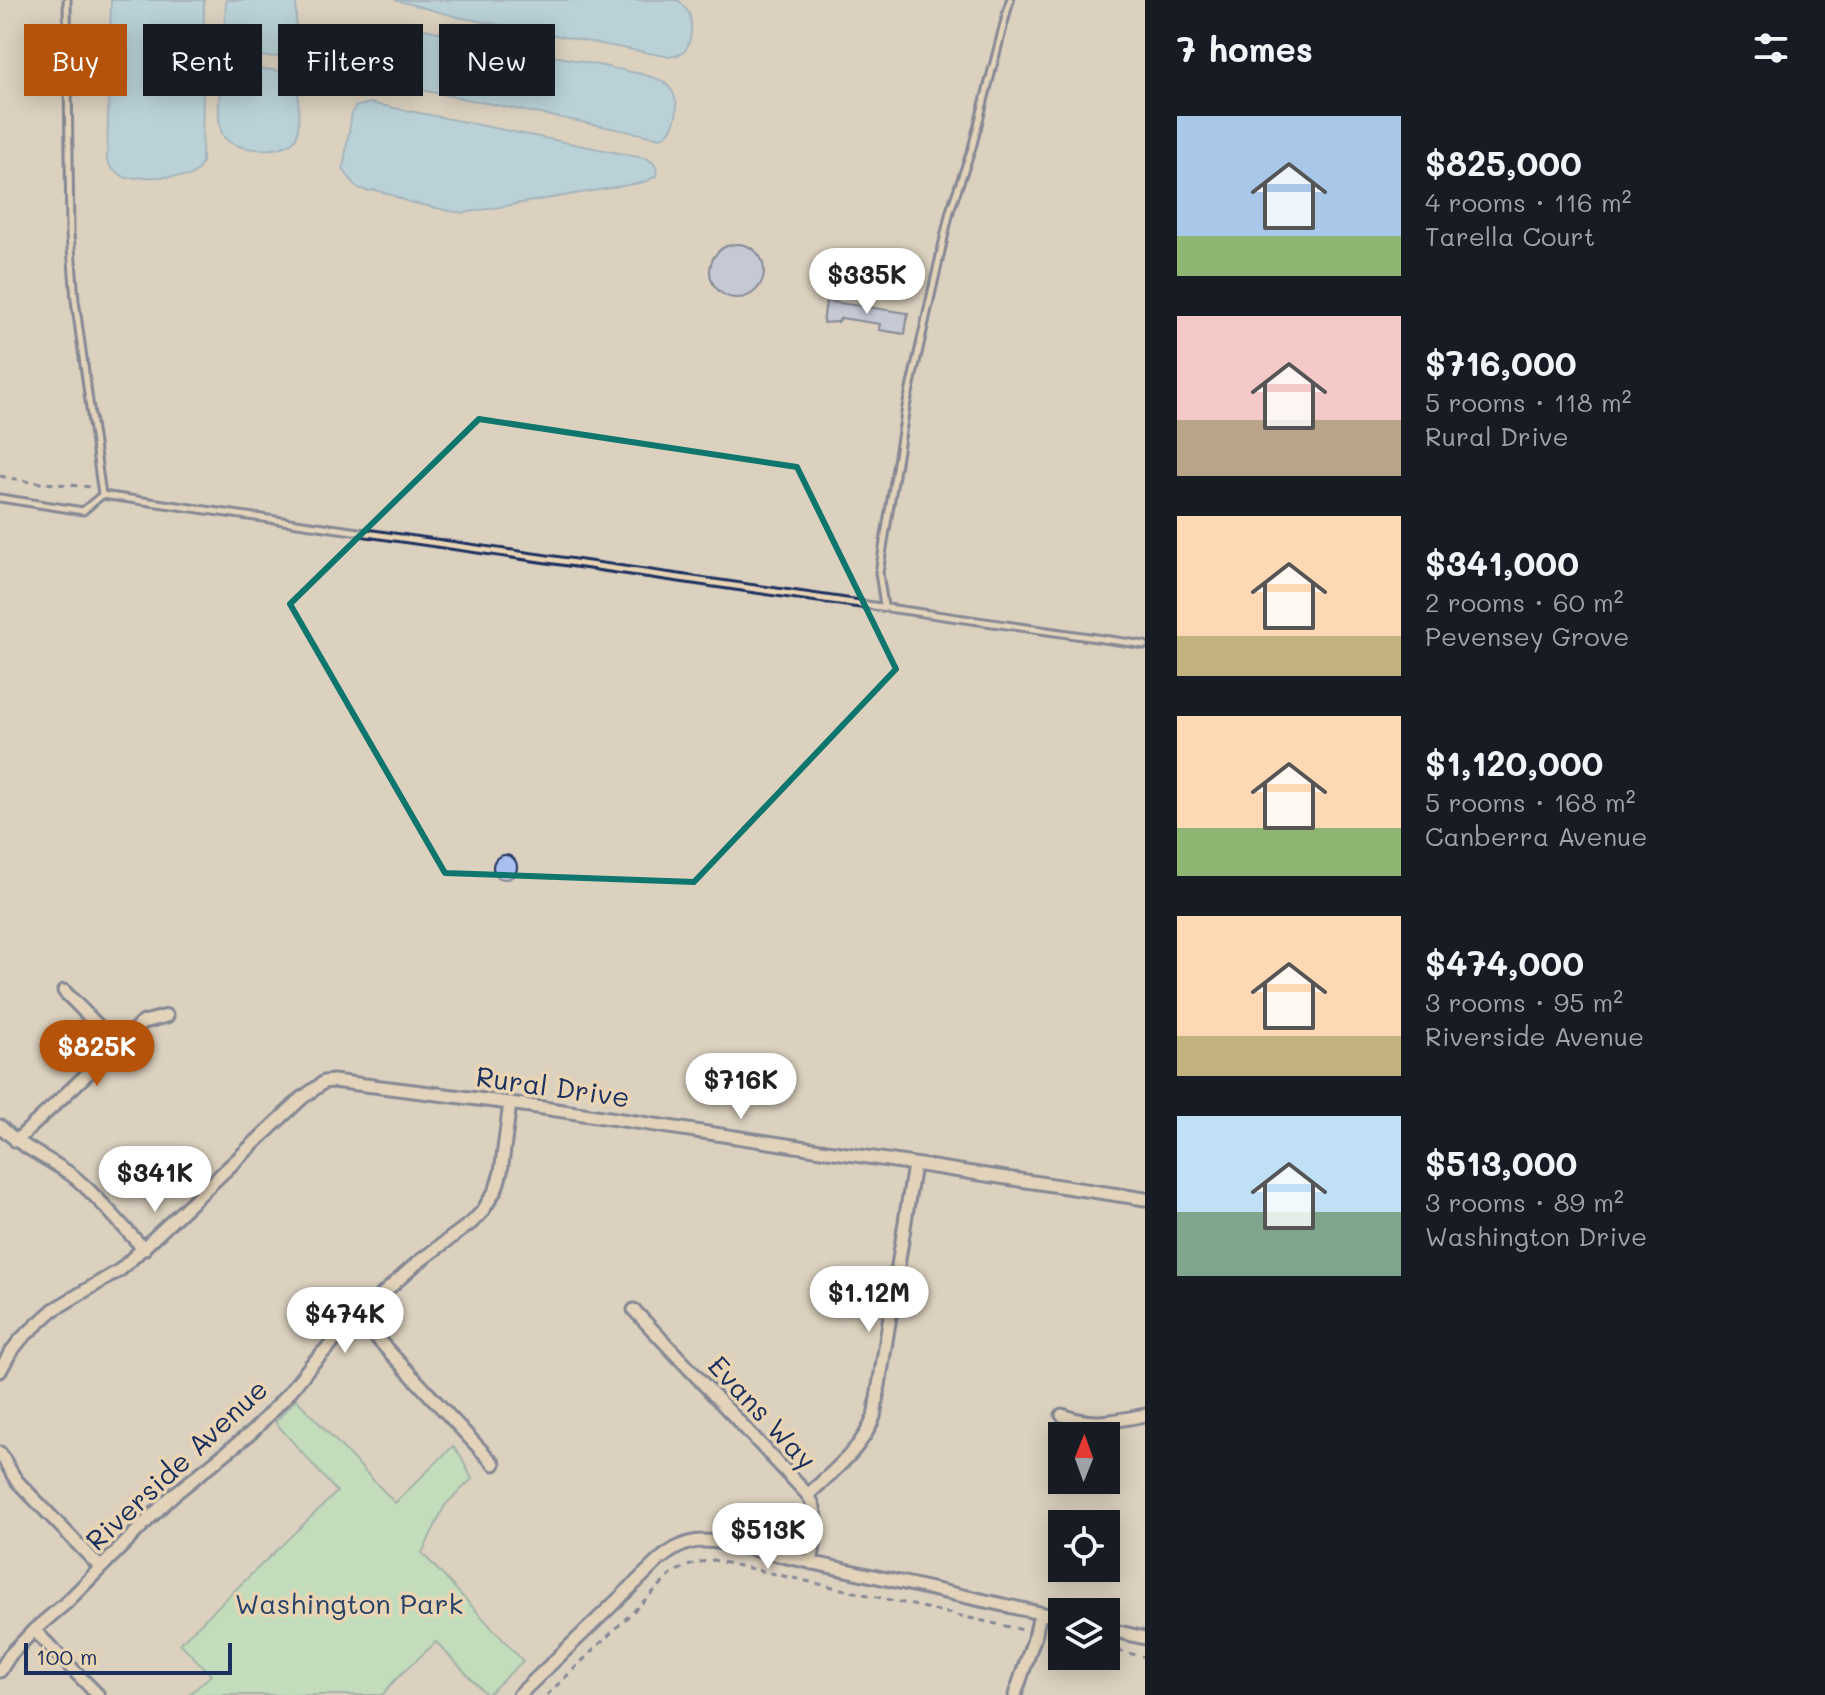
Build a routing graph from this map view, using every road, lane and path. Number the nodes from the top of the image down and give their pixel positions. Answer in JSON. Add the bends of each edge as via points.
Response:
{"nodes":[{"id":1,"x":67,"y":0,"type":"edge"},
{"id":2,"x":1010,"y":0,"type":"edge"},
{"id":3,"x":0,"y":476,"type":"edge"},
{"id":4,"x":102,"y":491,"type":"junction"},
{"id":5,"x":0,"y":498,"type":"edge"},
{"id":6,"x":884,"y":606,"type":"junction"},
{"id":7,"x":1145,"y":645,"type":"edge"},
{"id":8,"x":64,"y":991,"type":"dead end"},
{"id":9,"x":167,"y":1016,"type":"dead end"},
{"id":10,"x":117,"y":1045,"type":"junction"},
{"id":11,"x":510,"y":1103,"type":"junction"},
{"id":12,"x":0,"y":1126,"type":"edge"},
{"id":13,"x":16,"y":1141,"type":"junction"},
{"id":14,"x":914,"y":1165,"type":"junction"},
{"id":15,"x":1145,"y":1199,"type":"edge"},
{"id":16,"x":144,"y":1249,"type":"junction"},
{"id":17,"x":634,"y":1310,"type":"dead end"},
{"id":18,"x":357,"y":1317,"type":"junction"},
{"id":19,"x":0,"y":1371,"type":"edge"},
{"id":20,"x":1062,"y":1415,"type":"dead end"},
{"id":21,"x":1145,"y":1415,"type":"edge"},
{"id":22,"x":0,"y":1453,"type":"edge"},
{"id":23,"x":494,"y":1464,"type":"dead end"},
{"id":24,"x":808,"y":1495,"type":"junction"},
{"id":25,"x":811,"y":1563,"type":"junction"},
{"id":26,"x":100,"y":1567,"type":"junction"},
{"id":27,"x":1040,"y":1613,"type":"junction"},
{"id":28,"x":1048,"y":1615,"type":"edge"},
{"id":29,"x":34,"y":1630,"type":"junction"},
{"id":30,"x":1120,"y":1632,"type":"edge"},
{"id":31,"x":1036,"y":1633,"type":"junction"},
{"id":32,"x":1048,"y":1635,"type":"edge"},
{"id":33,"x":1145,"y":1638,"type":"edge"},
{"id":34,"x":1120,"y":1651,"type":"edge"},
{"id":35,"x":1145,"y":1657,"type":"edge"},
{"id":36,"x":0,"y":1671,"type":"edge"},
{"id":37,"x":525,"y":1693,"type":"edge"},
{"id":38,"x":98,"y":1695,"type":"edge"},
{"id":39,"x":547,"y":1695,"type":"edge"},
{"id":40,"x":1015,"y":1695,"type":"edge"}],
"edges":[{"from":1,"to":4,"type":"lane","via":[[70,234]]},
{"from":2,"to":6,"type":"lane","via":[[950,211],[906,407],[879,573]]},
{"from":3,"to":4,"type":"path"},
{"from":4,"to":5,"type":"lane","via":[[83,511]]},
{"from":4,"to":6,"type":"lane"},
{"from":6,"to":7,"type":"lane"},
{"from":8,"to":10,"type":"street"},
{"from":9,"to":10,"type":"street","via":[[144,1022]]},
{"from":10,"to":13,"type":"street"},
{"from":11,"to":14,"type":"street","name":"Rural Drive"},
{"from":11,"to":16,"type":"street","name":"Rural Drive","via":[[324,1082]]},
{"from":11,"to":18,"type":"street","name":"Riverside Avenue","via":[[501,1172],[482,1212]]},
{"from":12,"to":13,"type":"street"},
{"from":13,"to":16,"type":"street","via":[[70,1174]]},
{"from":14,"to":15,"type":"street","name":"Rural Drive"},
{"from":14,"to":24,"type":"street","via":[[874,1417],[855,1450]]},
{"from":16,"to":19,"type":"street","via":[[120,1270],[53,1310],[21,1339]]},
{"from":17,"to":24,"type":"street","name":"Evans Way"},
{"from":18,"to":23,"type":"street"},
{"from":18,"to":26,"type":"street","name":"Riverside Avenue","via":[[252,1432],[172,1496]]},
{"from":20,"to":21,"type":"street","via":[[1096,1423]]},
{"from":22,"to":26,"type":"street","via":[[16,1480]]},
{"from":24,"to":25,"type":"street","name":"Evans Way","via":[[817,1515]]},
{"from":25,"to":27,"type":"street"},
{"from":25,"to":37,"type":"street","via":[[709,1540],[685,1543],[659,1560]]},
{"from":26,"to":29,"type":"street","name":"Riverside Avenue"},
{"from":27,"to":28,"type":"street"},
{"from":27,"to":31,"type":"street"},
{"from":29,"to":36,"type":"street","name":"Riverside Avenue"},
{"from":29,"to":38,"type":"street"},
{"from":30,"to":33,"type":"street"},
{"from":31,"to":32,"type":"path"},
{"from":31,"to":39,"type":"path","via":[[713,1560],[674,1572]]},
{"from":31,"to":40,"type":"street"},
{"from":34,"to":35,"type":"path"}]}
